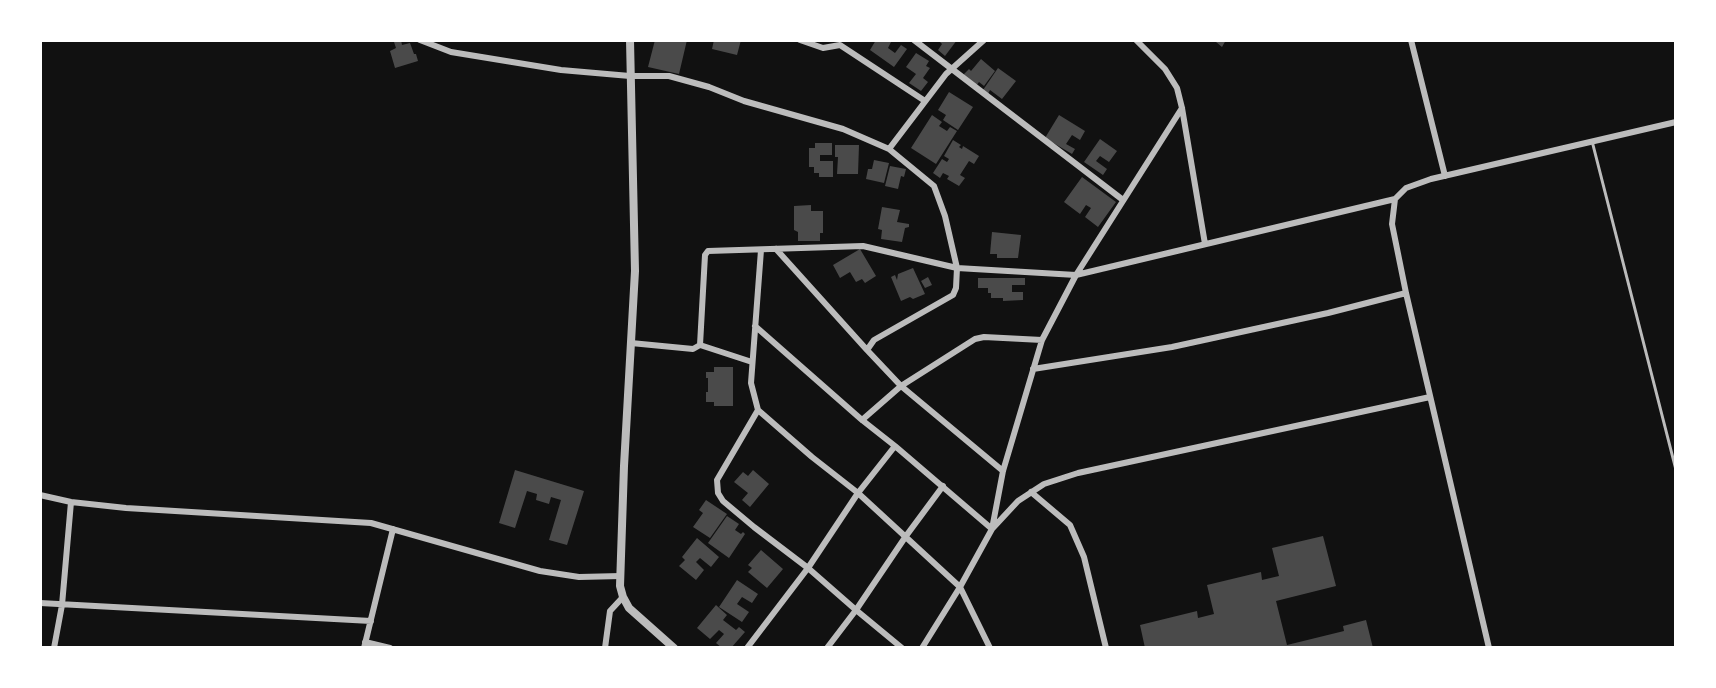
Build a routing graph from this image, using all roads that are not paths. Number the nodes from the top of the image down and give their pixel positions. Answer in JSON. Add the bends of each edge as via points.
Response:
{"nodes":[{"id":1,"x":420,"y":40,"type":"edge"},
{"id":2,"x":630,"y":40,"type":"edge"},
{"id":3,"x":800,"y":40,"type":"edge"},
{"id":4,"x":914,"y":40,"type":"edge"},
{"id":5,"x":1136,"y":40,"type":"edge"},
{"id":6,"x":1411,"y":40,"type":"edge"},
{"id":7,"x":983,"y":41,"type":"edge"},
{"id":8,"x":837,"y":43,"type":"edge"},
{"id":9,"x":952,"y":69,"type":"junction"},
{"id":10,"x":630,"y":76,"type":"junction"},
{"id":11,"x":925,"y":101,"type":"junction"},
{"id":12,"x":1182,"y":108,"type":"junction"},
{"id":13,"x":1676,"y":122,"type":"edge"},
{"id":14,"x":1592,"y":141,"type":"junction"},
{"id":15,"x":889,"y":149,"type":"junction"},
{"id":16,"x":1445,"y":176,"type":"junction"},
{"id":17,"x":1395,"y":199,"type":"junction"},
{"id":18,"x":1123,"y":200,"type":"junction"},
{"id":19,"x":1205,"y":244,"type":"junction"},
{"id":20,"x":776,"y":249,"type":"junction"},
{"id":21,"x":761,"y":250,"type":"junction"},
{"id":22,"x":957,"y":268,"type":"junction"},
{"id":23,"x":1076,"y":275,"type":"junction"},
{"id":24,"x":1406,"y":293,"type":"junction"},
{"id":25,"x":755,"y":326,"type":"junction"},
{"id":26,"x":1042,"y":340,"type":"junction"},
{"id":27,"x":631,"y":343,"type":"junction"},
{"id":28,"x":700,"y":345,"type":"junction"},
{"id":29,"x":867,"y":350,"type":"junction"},
{"id":30,"x":752,"y":362,"type":"junction"},
{"id":31,"x":1033,"y":369,"type":"junction"},
{"id":32,"x":901,"y":386,"type":"junction"},
{"id":33,"x":1430,"y":397,"type":"junction"},
{"id":34,"x":758,"y":410,"type":"junction"},
{"id":35,"x":862,"y":420,"type":"junction"},
{"id":36,"x":896,"y":446,"type":"junction"},
{"id":37,"x":1676,"y":470,"type":"edge"},
{"id":38,"x":1003,"y":471,"type":"junction"},
{"id":39,"x":943,"y":486,"type":"junction"},
{"id":40,"x":1031,"y":492,"type":"junction"},
{"id":41,"x":858,"y":493,"type":"junction"},
{"id":42,"x":40,"y":495,"type":"edge"},
{"id":43,"x":71,"y":502,"type":"junction"},
{"id":44,"x":393,"y":529,"type":"junction"},
{"id":45,"x":992,"y":529,"type":"junction"},
{"id":46,"x":906,"y":536,"type":"junction"},
{"id":47,"x":808,"y":568,"type":"junction"},
{"id":48,"x":621,"y":576,"type":"junction"},
{"id":49,"x":960,"y":587,"type":"junction"},
{"id":50,"x":622,"y":597,"type":"junction"},
{"id":51,"x":40,"y":603,"type":"edge"},
{"id":52,"x":62,"y":605,"type":"junction"},
{"id":53,"x":856,"y":610,"type":"junction"},
{"id":54,"x":371,"y":621,"type":"junction"},
{"id":55,"x":365,"y":645,"type":"edge"},
{"id":56,"x":54,"y":648,"type":"edge"},
{"id":57,"x":390,"y":648,"type":"edge"},
{"id":58,"x":605,"y":648,"type":"edge"},
{"id":59,"x":674,"y":648,"type":"edge"},
{"id":60,"x":747,"y":648,"type":"edge"},
{"id":61,"x":827,"y":648,"type":"edge"},
{"id":62,"x":902,"y":648,"type":"edge"},
{"id":63,"x":922,"y":648,"type":"edge"},
{"id":64,"x":990,"y":648,"type":"edge"},
{"id":65,"x":1106,"y":648,"type":"edge"},
{"id":66,"x":1489,"y":648,"type":"edge"}],
"edges":[{"from":1,"to":10,"type":"street","via":[[451,52],[514,63]]},
{"from":2,"to":10,"type":"street"},
{"from":3,"to":8,"type":"street","via":[[823,48]]},
{"from":4,"to":9,"type":"street"},
{"from":5,"to":12,"type":"street","via":[[1165,69],[1177,88]]},
{"from":6,"to":16,"type":"street"},
{"from":7,"to":9,"type":"street"},
{"from":8,"to":11,"type":"street"},
{"from":9,"to":11,"type":"street"},
{"from":9,"to":18,"type":"street"},
{"from":10,"to":15,"type":"street","via":[[669,76],[701,84],[744,101],[843,129]]},
{"from":10,"to":27,"type":"street","via":[[635,271]]},
{"from":11,"to":15,"type":"street"},
{"from":12,"to":18,"type":"street"},
{"from":12,"to":19,"type":"street"},
{"from":13,"to":14,"type":"street"},
{"from":14,"to":16,"type":"street"},
{"from":14,"to":37,"type":"lane"},
{"from":15,"to":22,"type":"street","via":[[934,186]]},
{"from":16,"to":17,"type":"street","via":[[1406,188]]},
{"from":17,"to":19,"type":"street"},
{"from":17,"to":24,"type":"street","via":[[1392,224]]},
{"from":18,"to":23,"type":"street"},
{"from":19,"to":23,"type":"street"},
{"from":20,"to":21,"type":"street"},
{"from":20,"to":22,"type":"street","via":[[863,246]]},
{"from":20,"to":29,"type":"street"},
{"from":21,"to":25,"type":"street"},
{"from":21,"to":28,"type":"street","via":[[706,253]]},
{"from":22,"to":23,"type":"street"},
{"from":22,"to":29,"type":"street","via":[[953,295],[874,340]]},
{"from":23,"to":26,"type":"street"},
{"from":24,"to":31,"type":"street","via":[[1172,347]]},
{"from":24,"to":33,"type":"street"},
{"from":25,"to":30,"type":"street"},
{"from":25,"to":35,"type":"street"},
{"from":26,"to":31,"type":"street"},
{"from":26,"to":32,"type":"street","via":[[975,339]]},
{"from":27,"to":28,"type":"street","via":[[693,349]]},
{"from":27,"to":48,"type":"street"},
{"from":28,"to":30,"type":"street"},
{"from":29,"to":32,"type":"street"},
{"from":30,"to":34,"type":"street","via":[[751,383]]},
{"from":31,"to":38,"type":"street"},
{"from":32,"to":35,"type":"street"},
{"from":32,"to":38,"type":"street"},
{"from":33,"to":40,"type":"street","via":[[1078,473]]},
{"from":33,"to":66,"type":"street"},
{"from":34,"to":41,"type":"street"},
{"from":34,"to":47,"type":"street","via":[[717,480],[718,494]]},
{"from":35,"to":36,"type":"street"},
{"from":36,"to":39,"type":"street"},
{"from":36,"to":41,"type":"street"},
{"from":38,"to":45,"type":"street"},
{"from":39,"to":45,"type":"street"},
{"from":39,"to":46,"type":"street"},
{"from":40,"to":45,"type":"street"},
{"from":40,"to":65,"type":"street","via":[[1070,525],[1084,557]]},
{"from":41,"to":46,"type":"street"},
{"from":41,"to":47,"type":"street"},
{"from":42,"to":43,"type":"street"},
{"from":43,"to":44,"type":"street","via":[[349,521]]},
{"from":43,"to":52,"type":"street"},
{"from":44,"to":48,"type":"street","via":[[540,571]]},
{"from":44,"to":54,"type":"street"},
{"from":45,"to":49,"type":"street"},
{"from":46,"to":49,"type":"street"},
{"from":46,"to":53,"type":"street"},
{"from":47,"to":53,"type":"street"},
{"from":47,"to":60,"type":"street"},
{"from":48,"to":50,"type":"street"},
{"from":49,"to":63,"type":"street"},
{"from":49,"to":64,"type":"street"},
{"from":50,"to":58,"type":"street","via":[[610,611]]},
{"from":50,"to":59,"type":"street","via":[[634,613]]},
{"from":51,"to":52,"type":"street"},
{"from":52,"to":54,"type":"street"},
{"from":52,"to":56,"type":"street"},
{"from":53,"to":61,"type":"street"},
{"from":53,"to":62,"type":"street"},
{"from":54,"to":55,"type":"street"},
{"from":55,"to":57,"type":"street"}]}
